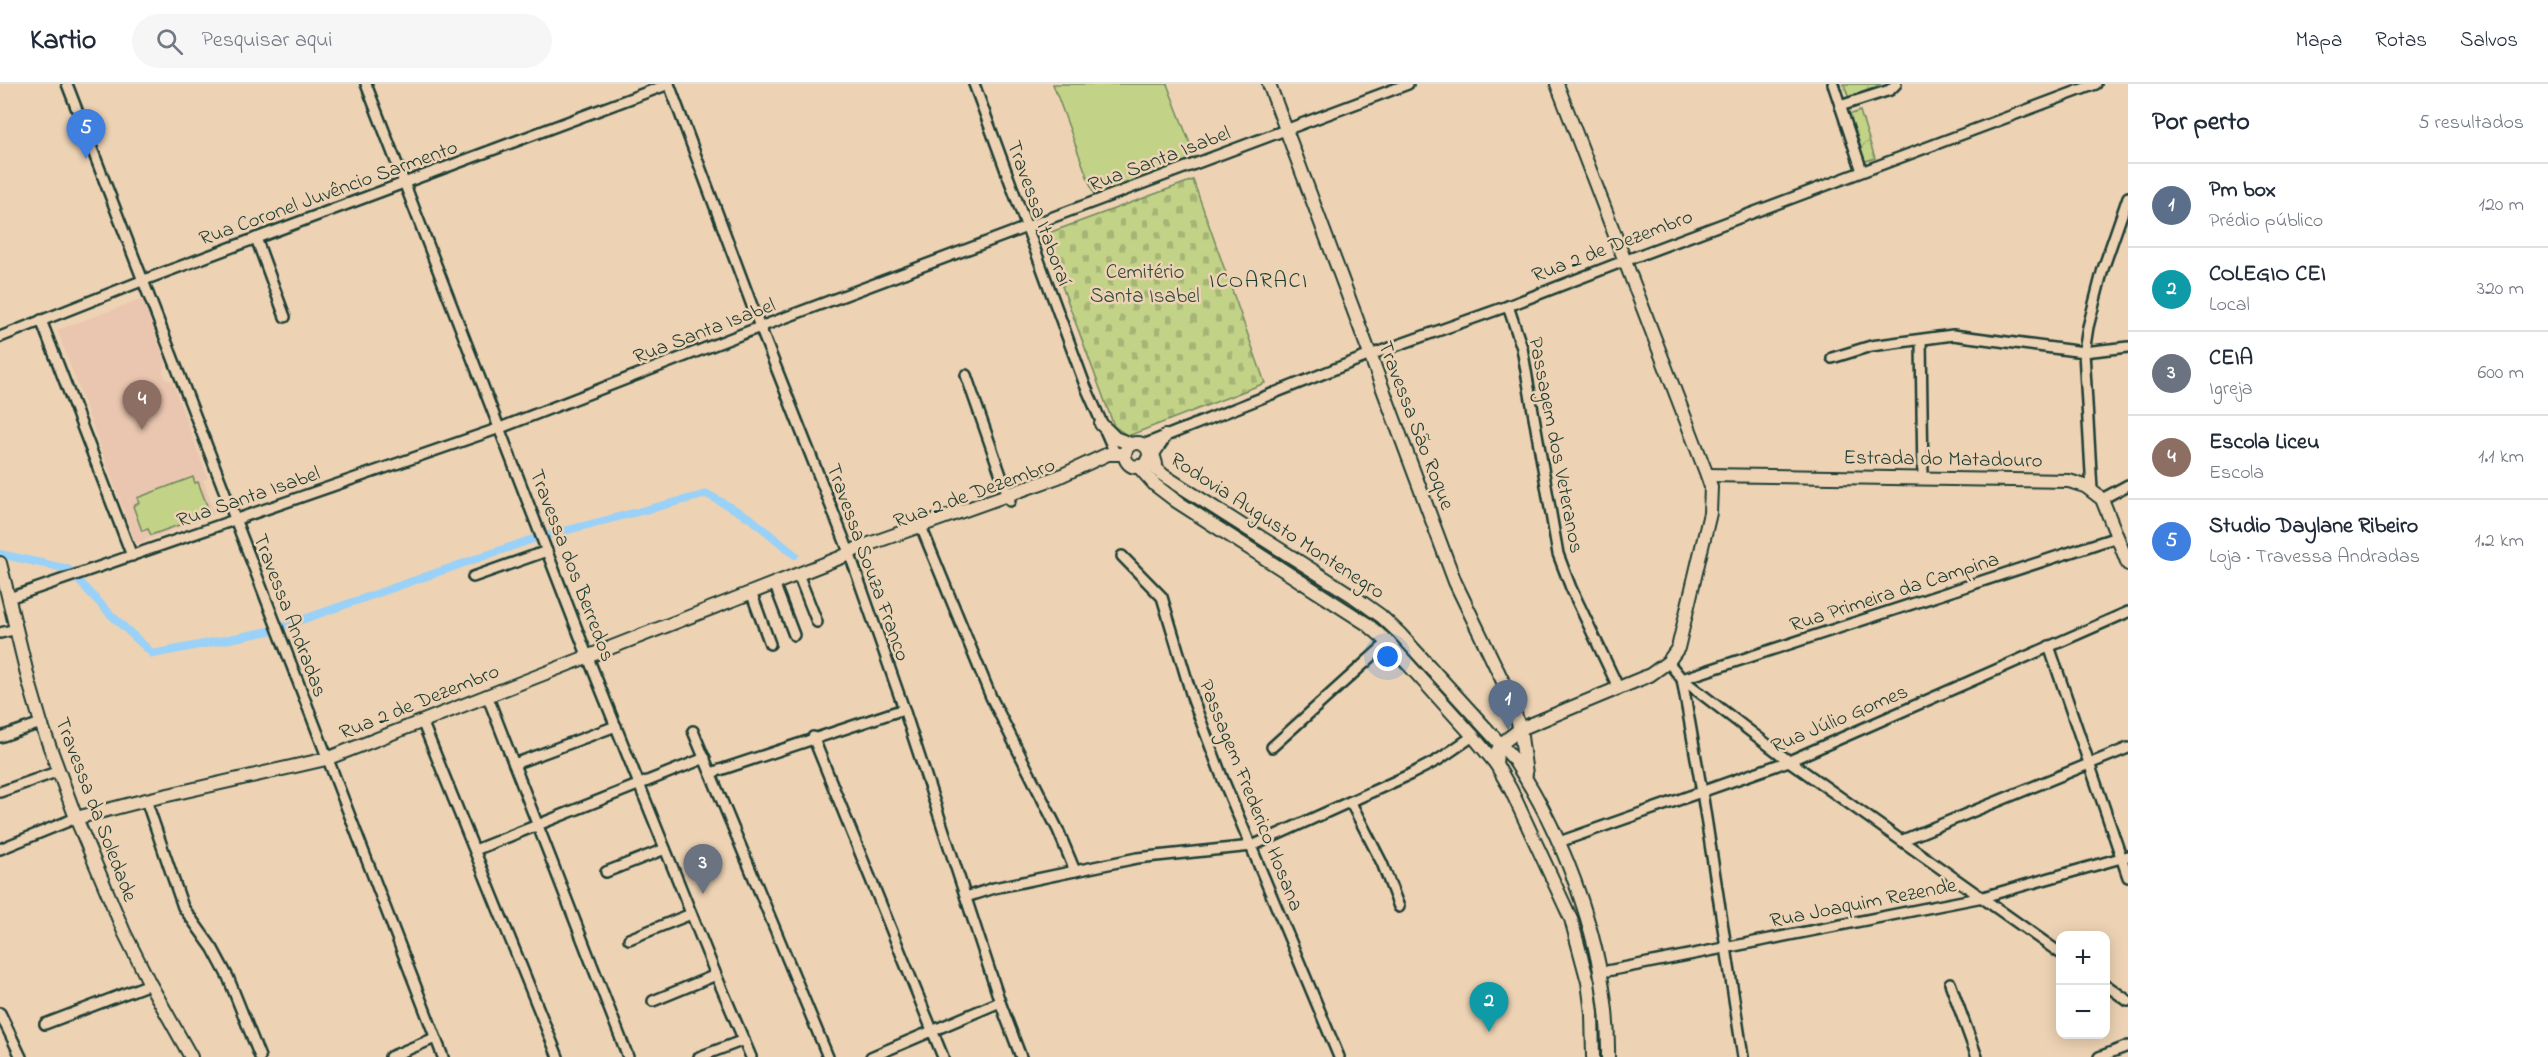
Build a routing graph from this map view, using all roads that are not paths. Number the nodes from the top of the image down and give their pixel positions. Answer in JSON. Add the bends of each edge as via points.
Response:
{"nodes":[{"id":1,"x":67,"y":84,"type":"edge"},
{"id":2,"x":366,"y":84,"type":"edge"},
{"id":3,"x":669,"y":84,"type":"edge"},
{"id":4,"x":974,"y":84,"type":"edge"},
{"id":5,"x":1269,"y":84,"type":"edge"},
{"id":6,"x":1408,"y":84,"type":"edge"},
{"id":7,"x":1557,"y":84,"type":"edge"},
{"id":8,"x":1833,"y":84,"type":"edge"},
{"id":9,"x":1896,"y":84,"type":"edge"},
{"id":10,"x":2096,"y":84,"type":"edge"},
{"id":11,"x":1840,"y":106,"type":"junction"},
{"id":12,"x":1286,"y":129,"type":"junction"},
{"id":13,"x":1862,"y":171,"type":"junction"},
{"id":14,"x":404,"y":183,"type":"junction"},
{"id":15,"x":2128,"y":197,"type":"edge"},
{"id":16,"x":1025,"y":228,"type":"junction"},
{"id":17,"x":256,"y":238,"type":"junction"},
{"id":18,"x":1624,"y":261,"type":"junction"},
{"id":19,"x":144,"y":280,"type":"junction"},
{"id":20,"x":1508,"y":306,"type":"junction"},
{"id":21,"x":285,"y":317,"type":"dead end"},
{"id":22,"x":41,"y":320,"type":"junction"},
{"id":23,"x":760,"y":327,"type":"junction"},
{"id":24,"x":0,"y":337,"type":"edge"},
{"id":25,"x":1921,"y":340,"type":"junction"},
{"id":26,"x":2128,"y":348,"type":"edge"},
{"id":27,"x":2084,"y":352,"type":"junction"},
{"id":28,"x":1370,"y":355,"type":"junction"},
{"id":29,"x":1832,"y":358,"type":"dead end"},
{"id":30,"x":966,"y":375,"type":"dead end"},
{"id":31,"x":1101,"y":424,"type":"junction"},
{"id":32,"x":500,"y":428,"type":"junction"},
{"id":33,"x":1165,"y":436,"type":"junction"},
{"id":34,"x":1129,"y":449,"type":"junction"},
{"id":35,"x":1143,"y":463,"type":"junction"},
{"id":36,"x":1163,"y":475,"type":"junction"},
{"id":37,"x":1707,"y":475,"type":"junction"},
{"id":38,"x":1923,"y":479,"type":"junction"},
{"id":39,"x":2128,"y":485,"type":"edge"},
{"id":40,"x":2092,"y":490,"type":"junction"},
{"id":41,"x":1009,"y":498,"type":"junction"},
{"id":42,"x":2102,"y":499,"type":"junction"},
{"id":43,"x":235,"y":519,"type":"junction"},
{"id":44,"x":921,"y":528,"type":"junction"},
{"id":45,"x":2117,"y":537,"type":"junction"},
{"id":46,"x":547,"y":550,"type":"junction"},
{"id":47,"x":132,"y":556,"type":"junction"},
{"id":48,"x":847,"y":556,"type":"junction"},
{"id":49,"x":1122,"y":556,"type":"dead end"},
{"id":50,"x":0,"y":562,"type":"edge"},
{"id":51,"x":2128,"y":564,"type":"edge"},
{"id":52,"x":798,"y":574,"type":"junction"},
{"id":53,"x":473,"y":577,"type":"dead end"},
{"id":54,"x":774,"y":583,"type":"junction"},
{"id":55,"x":751,"y":592,"type":"junction"},
{"id":56,"x":8,"y":593,"type":"junction"},
{"id":57,"x":2128,"y":612,"type":"edge"},
{"id":58,"x":817,"y":622,"type":"dead end"},
{"id":59,"x":17,"y":628,"type":"junction"},
{"id":60,"x":0,"y":633,"type":"edge"},
{"id":61,"x":794,"y":635,"type":"dead end"},
{"id":62,"x":1388,"y":642,"type":"junction"},
{"id":63,"x":770,"y":644,"type":"dead end"},
{"id":64,"x":2049,"y":646,"type":"junction"},
{"id":65,"x":588,"y":655,"type":"junction"},
{"id":66,"x":1668,"y":662,"type":"junction"},
{"id":67,"x":1682,"y":679,"type":"junction"},
{"id":68,"x":1619,"y":689,"type":"junction"},
{"id":69,"x":487,"y":695,"type":"junction"},
{"id":70,"x":903,"y":709,"type":"junction"},
{"id":71,"x":423,"y":721,"type":"junction"},
{"id":72,"x":41,"y":723,"type":"junction"},
{"id":73,"x":616,"y":726,"type":"junction"},
{"id":74,"x":1520,"y":729,"type":"junction"},
{"id":75,"x":693,"y":730,"type":"dead end"},
{"id":76,"x":1473,"y":736,"type":"junction"},
{"id":77,"x":0,"y":737,"type":"edge"},
{"id":78,"x":813,"y":737,"type":"junction"},
{"id":79,"x":1501,"y":744,"type":"junction"},
{"id":80,"x":1272,"y":747,"type":"dead end"},
{"id":81,"x":2128,"y":748,"type":"edge"},
{"id":82,"x":705,"y":758,"type":"junction"},
{"id":83,"x":326,"y":759,"type":"junction"},
{"id":84,"x":1789,"y":760,"type":"junction"},
{"id":85,"x":2088,"y":763,"type":"junction"},
{"id":86,"x":514,"y":764,"type":"junction"},
{"id":87,"x":1496,"y":764,"type":"junction"},
{"id":88,"x":59,"y":771,"type":"junction"},
{"id":89,"x":711,"y":773,"type":"junction"},
{"id":90,"x":1526,"y":778,"type":"junction"},
{"id":91,"x":639,"y":784,"type":"junction"},
{"id":92,"x":0,"y":792,"type":"edge"},
{"id":93,"x":1702,"y":792,"type":"junction"},
{"id":94,"x":146,"y":800,"type":"junction"},
{"id":95,"x":1351,"y":803,"type":"junction"},
{"id":96,"x":76,"y":818,"type":"junction"},
{"id":97,"x":536,"y":824,"type":"junction"},
{"id":98,"x":1903,"y":840,"type":"junction"},
{"id":99,"x":1559,"y":842,"type":"junction"},
{"id":100,"x":1252,"y":846,"type":"junction"},
{"id":101,"x":0,"y":849,"type":"edge"},
{"id":102,"x":665,"y":849,"type":"junction"},
{"id":103,"x":1540,"y":849,"type":"junction"},
{"id":104,"x":476,"y":850,"type":"junction"},
{"id":105,"x":2124,"y":857,"type":"edge"},
{"id":106,"x":1075,"y":871,"type":"junction"},
{"id":107,"x":606,"y":872,"type":"dead end"},
{"id":108,"x":2128,"y":877,"type":"edge"},
{"id":109,"x":966,"y":897,"type":"junction"},
{"id":110,"x":1983,"y":897,"type":"junction"},
{"id":111,"x":1400,"y":907,"type":"dead end"},
{"id":112,"x":691,"y":914,"type":"junction"},
{"id":113,"x":1591,"y":935,"type":"junction"},
{"id":114,"x":629,"y":939,"type":"dead end"},
{"id":115,"x":1576,"y":939,"type":"junction"},
{"id":116,"x":1726,"y":947,"type":"junction"},
{"id":117,"x":2056,"y":949,"type":"edge"},
{"id":118,"x":1602,"y":972,"type":"junction"},
{"id":119,"x":716,"y":975,"type":"junction"},
{"id":120,"x":1950,"y":982,"type":"dead end"},
{"id":121,"x":150,"y":984,"type":"junction"},
{"id":122,"x":2110,"y":988,"type":"edge"},
{"id":123,"x":653,"y":1001,"type":"dead end"},
{"id":124,"x":2128,"y":1001,"type":"edge"},
{"id":125,"x":1000,"y":1002,"type":"junction"},
{"id":126,"x":0,"y":1013,"type":"edge"},
{"id":127,"x":45,"y":1024,"type":"dead end"},
{"id":128,"x":933,"y":1031,"type":"junction"},
{"id":129,"x":435,"y":1038,"type":"junction"},
{"id":130,"x":744,"y":1040,"type":"junction"},
{"id":131,"x":2128,"y":1046,"type":"edge"},
{"id":132,"x":21,"y":1057,"type":"edge"},
{"id":133,"x":191,"y":1057,"type":"edge"},
{"id":134,"x":260,"y":1057,"type":"edge"},
{"id":135,"x":390,"y":1057,"type":"edge"},
{"id":136,"x":443,"y":1057,"type":"edge"},
{"id":137,"x":558,"y":1057,"type":"edge"},
{"id":138,"x":628,"y":1057,"type":"edge"},
{"id":139,"x":699,"y":1057,"type":"edge"},
{"id":140,"x":751,"y":1057,"type":"edge"},
{"id":141,"x":828,"y":1057,"type":"edge"},
{"id":142,"x":871,"y":1057,"type":"edge"},
{"id":143,"x":944,"y":1057,"type":"edge"},
{"id":144,"x":1021,"y":1057,"type":"edge"},
{"id":145,"x":1339,"y":1057,"type":"edge"},
{"id":146,"x":1593,"y":1057,"type":"edge"},
{"id":147,"x":1608,"y":1057,"type":"edge"},
{"id":148,"x":1743,"y":1057,"type":"edge"},
{"id":149,"x":1977,"y":1057,"type":"edge"},
{"id":150,"x":2099,"y":1057,"type":"edge"}],
"edges":[{"from":1,"to":19,"type":"street","name":"Travessa Andradas"},
{"from":2,"to":14,"type":"street","name":"Travessa dos Berredos"},
{"from":3,"to":14,"type":"street","name":"Rua Coronel Juvêncio Sarmento"},
{"from":3,"to":23,"type":"street","name":"Travessa Souza Franco"},
{"from":4,"to":16,"type":"street","name":"Travessa Itaboraí"},
{"from":5,"to":12,"type":"main road","name":"Travessa São Roque"},
{"from":6,"to":12,"type":"street","name":"Rua Santa Isabel"},
{"from":7,"to":18,"type":"main road"},
{"from":8,"to":11,"type":"street"},
{"from":9,"to":11,"type":"street","via":[[1890,90]]},
{"from":10,"to":13,"type":"street","name":"Rua 2 de Dezembro"},
{"from":11,"to":13,"type":"street"},
{"from":12,"to":16,"type":"street","name":"Rua Santa Isabel"},
{"from":12,"to":28,"type":"main road","name":"Travessa São Roque"},
{"from":13,"to":18,"type":"street","name":"Rua 2 de Dezembro"},
{"from":14,"to":17,"type":"street","name":"Rua Coronel Juvêncio Sarmento"},
{"from":14,"to":32,"type":"street","name":"Travessa dos Berredos"},
{"from":15,"to":27,"type":"street","via":[[2107,255]]},
{"from":16,"to":23,"type":"street","name":"Rua Santa Isabel"},
{"from":16,"to":31,"type":"street","name":"Travessa Itaboraí"},
{"from":17,"to":19,"type":"street","name":"Rua Coronel Juvêncio Sarmento"},
{"from":17,"to":21,"type":"street"},
{"from":18,"to":20,"type":"street","name":"Rua 2 de Dezembro"},
{"from":18,"to":37,"type":"main road"},
{"from":19,"to":22,"type":"street","name":"Rua Coronel Juvêncio Sarmento"},
{"from":19,"to":43,"type":"street","name":"Travessa Andradas"},
{"from":20,"to":28,"type":"street","name":"Rua 2 de Dezembro"},
{"from":20,"to":68,"type":"street","name":"Passagem dos Veteranos","via":[[1522,348],[1558,554]]},
{"from":22,"to":24,"type":"street","name":"Rua Coronel Juvêncio Sarmento"},
{"from":22,"to":47,"type":"street"},
{"from":23,"to":32,"type":"street","name":"Rua Santa Isabel"},
{"from":23,"to":48,"type":"street","name":"Travessa Souza Franco"},
{"from":25,"to":27,"type":"street","via":[[1953,335]]},
{"from":25,"to":29,"type":"street","via":[[1872,346]]},
{"from":25,"to":38,"type":"street"},
{"from":26,"to":27,"type":"street"},
{"from":27,"to":40,"type":"street"},
{"from":28,"to":33,"type":"street","name":"Rua 2 de Dezembro"},
{"from":28,"to":74,"type":"main road","name":"Travessa São Roque","via":[[1455,582],[1499,670]]},
{"from":30,"to":41,"type":"street"},
{"from":31,"to":34,"type":"street","name":"Travessa Itaboraí"},
{"from":31,"to":34,"type":"main road"},
{"from":32,"to":43,"type":"street","name":"Rua Santa Isabel"},
{"from":32,"to":46,"type":"street","name":"Travessa dos Berredos"},
{"from":33,"to":34,"type":"street","name":"Rua 2 de Dezembro"},
{"from":33,"to":36,"type":"main road","via":[[1153,454]]},
{"from":34,"to":35,"type":"main road","via":[[1129,463]]},
{"from":34,"to":35,"type":"main road","via":[[1147,449]]},
{"from":34,"to":41,"type":"main road","name":"Rua 2 de Dezembro","via":[[1108,454]]},
{"from":35,"to":36,"type":"main road","name":"Rodovia Augusto Montenegro"},
{"from":35,"to":62,"type":"main road","name":"Rodovia Augusto Montenegro","via":[[1155,485],[1176,501],[1354,614]]},
{"from":36,"to":79,"type":"main road","name":"Rodovia Augusto Montenegro","via":[[1381,616]]},
{"from":37,"to":38,"type":"main road","name":"Estrada do Matadouro"},
{"from":37,"to":66,"type":"main road","via":[[1711,487],[1710,513],[1678,648]]},
{"from":38,"to":40,"type":"main road","name":"Estrada do Matadouro","via":[[2053,479]]},
{"from":39,"to":42,"type":"street"},
{"from":40,"to":42,"type":"main road","name":"Estrada do Matadouro"},
{"from":41,"to":44,"type":"main road","name":"Rua 2 de Dezembro"},
{"from":42,"to":45,"type":"main road","name":"Estrada do Matadouro"},
{"from":43,"to":47,"type":"street","name":"Rua Santa Isabel"},
{"from":43,"to":83,"type":"street","name":"Travessa Andradas"},
{"from":44,"to":48,"type":"main road","name":"Rua 2 de Dezembro"},
{"from":44,"to":106,"type":"street","via":[[991,697]]},
{"from":45,"to":51,"type":"main road","name":"Estrada do Matadouro"},
{"from":45,"to":67,"type":"street","name":"Rua Primeira da Campina"},
{"from":46,"to":53,"type":"street"},
{"from":46,"to":65,"type":"street","name":"Travessa dos Berredos"},
{"from":47,"to":56,"type":"street","name":"Rua Santa Isabel","via":[[59,581]]},
{"from":48,"to":52,"type":"main road","name":"Rua 2 de Dezembro"},
{"from":48,"to":70,"type":"street","name":"Travessa Souza Franco"},
{"from":49,"to":100,"type":"street","name":"Passagem Frederico Hosana","via":[[1162,597],[1192,700]]},
{"from":50,"to":56,"type":"main road","name":"Travessa da Soledade"},
{"from":52,"to":54,"type":"main road","name":"Rua 2 de Dezembro"},
{"from":52,"to":58,"type":"street"},
{"from":54,"to":55,"type":"main road","name":"Rua 2 de Dezembro"},
{"from":54,"to":61,"type":"street"},
{"from":55,"to":63,"type":"street"},
{"from":55,"to":65,"type":"main road","name":"Rua 2 de Dezembro"},
{"from":56,"to":59,"type":"main road","name":"Travessa da Soledade"},
{"from":57,"to":64,"type":"street","name":"Rua Júlio Gomes"},
{"from":59,"to":60,"type":"street"},
{"from":59,"to":72,"type":"main road","name":"Travessa da Soledade"},
{"from":62,"to":76,"type":"main road","name":"Rodovia Augusto Montenegro"},
{"from":62,"to":80,"type":"street"},
{"from":64,"to":84,"type":"street","name":"Rua Júlio Gomes"},
{"from":64,"to":85,"type":"street"},
{"from":65,"to":69,"type":"main road","name":"Rua 2 de Dezembro"},
{"from":65,"to":73,"type":"street","name":"Travessa dos Berredos"},
{"from":66,"to":67,"type":"street"},
{"from":66,"to":68,"type":"main road"},
{"from":67,"to":84,"type":"street"},
{"from":67,"to":93,"type":"street"},
{"from":68,"to":74,"type":"main road"},
{"from":69,"to":71,"type":"main road","name":"Rua 2 de Dezembro"},
{"from":69,"to":86,"type":"street"},
{"from":70,"to":78,"type":"street"},
{"from":70,"to":109,"type":"street","name":"Travessa Souza Franco"},
{"from":71,"to":83,"type":"main road","name":"Rua 2 de Dezembro"},
{"from":71,"to":104,"type":"street"},
{"from":72,"to":77,"type":"street"},
{"from":72,"to":88,"type":"main road","name":"Travessa da Soledade"},
{"from":73,"to":86,"type":"street"},
{"from":73,"to":91,"type":"street","name":"Travessa dos Berredos"},
{"from":74,"to":79,"type":"main road"},
{"from":74,"to":90,"type":"main road","name":"Travessa São Roque"},
{"from":75,"to":82,"type":"street"},
{"from":76,"to":87,"type":"main road","name":"Rodovia Augusto Montenegro"},
{"from":76,"to":95,"type":"street","via":[[1428,765]]},
{"from":78,"to":89,"type":"street"},
{"from":78,"to":128,"type":"street"},
{"from":79,"to":87,"type":"main road"},
{"from":79,"to":90,"type":"main road","name":"Rodovia Augusto Montenegro"},
{"from":81,"to":85,"type":"street"},
{"from":82,"to":89,"type":"street"},
{"from":82,"to":91,"type":"street"},
{"from":83,"to":94,"type":"main road","name":"Rua 2 de Dezembro"},
{"from":83,"to":129,"type":"street","name":"Travessa Andradas"},
{"from":84,"to":93,"type":"street","name":"Rua Júlio Gomes"},
{"from":84,"to":98,"type":"street"},
{"from":85,"to":98,"type":"street"},
{"from":85,"to":105,"type":"street"},
{"from":86,"to":97,"type":"street"},
{"from":87,"to":103,"type":"main road","name":"Rodovia Augusto Montenegro"},
{"from":88,"to":92,"type":"street"},
{"from":88,"to":96,"type":"main road","name":"Travessa da Soledade"},
{"from":89,"to":141,"type":"street"},
{"from":90,"to":99,"type":"main road","name":"Rodovia Augusto Montenegro"},
{"from":91,"to":97,"type":"street"},
{"from":91,"to":102,"type":"street","name":"Travessa dos Berredos"},
{"from":93,"to":99,"type":"street","name":"Rua Júlio Gomes"},
{"from":93,"to":116,"type":"street"},
{"from":94,"to":96,"type":"main road","name":"Rua 2 de Dezembro"},
{"from":94,"to":134,"type":"street","via":[[179,899],[228,977]]},
{"from":95,"to":100,"type":"street"},
{"from":95,"to":111,"type":"street"},
{"from":96,"to":101,"type":"street","name":"Rua 2 de Dezembro"},
{"from":96,"to":121,"type":"main road","name":"Travessa da Soledade"},
{"from":97,"to":104,"type":"street"},
{"from":97,"to":138,"type":"street"},
{"from":98,"to":110,"type":"street"},
{"from":99,"to":103,"type":"main road"},
{"from":99,"to":113,"type":"main road","name":"Rodovia Augusto Montenegro"},
{"from":100,"to":106,"type":"street","via":[[1137,858]]},
{"from":100,"to":145,"type":"street","name":"Passagem Frederico Hosana"},
{"from":102,"to":107,"type":"street"},
{"from":102,"to":112,"type":"street","name":"Travessa dos Berredos"},
{"from":103,"to":115,"type":"main road","name":"Rodovia Augusto Montenegro"},
{"from":104,"to":137,"type":"street"},
{"from":105,"to":108,"type":"street"},
{"from":105,"to":110,"type":"street","name":"Rua Joaquim Rezende"},
{"from":106,"to":109,"type":"street"},
{"from":109,"to":125,"type":"street","name":"Travessa Souza Franco"},
{"from":110,"to":116,"type":"street","name":"Rua Joaquim Rezende"},
{"from":110,"to":117,"type":"street"},
{"from":112,"to":114,"type":"street"},
{"from":112,"to":119,"type":"street","name":"Travessa dos Berredos"},
{"from":113,"to":115,"type":"main road"},
{"from":113,"to":118,"type":"main road","name":"Rodovia Augusto Montenegro"},
{"from":115,"to":146,"type":"main road","name":"Rodovia Augusto Montenegro","via":[[1588,982]]},
{"from":116,"to":118,"type":"street","name":"Rua Joaquim Rezende"},
{"from":116,"to":148,"type":"street"},
{"from":118,"to":147,"type":"main road","name":"Rodovia Augusto Montenegro"},
{"from":119,"to":123,"type":"street"},
{"from":119,"to":130,"type":"street","name":"Travessa dos Berredos"},
{"from":120,"to":149,"type":"street"},
{"from":121,"to":127,"type":"street"},
{"from":121,"to":133,"type":"main road","name":"Travessa da Soledade"},
{"from":122,"to":124,"type":"street"},
{"from":125,"to":128,"type":"street"},
{"from":125,"to":144,"type":"street","name":"Travessa Souza Franco"},
{"from":126,"to":132,"type":"street"},
{"from":128,"to":142,"type":"street"},
{"from":128,"to":143,"type":"street"},
{"from":129,"to":135,"type":"street"},
{"from":129,"to":136,"type":"street","name":"Travessa Andradas"},
{"from":130,"to":139,"type":"street"},
{"from":130,"to":140,"type":"street","name":"Travessa dos Berredos"},
{"from":131,"to":150,"type":"street"}]}
